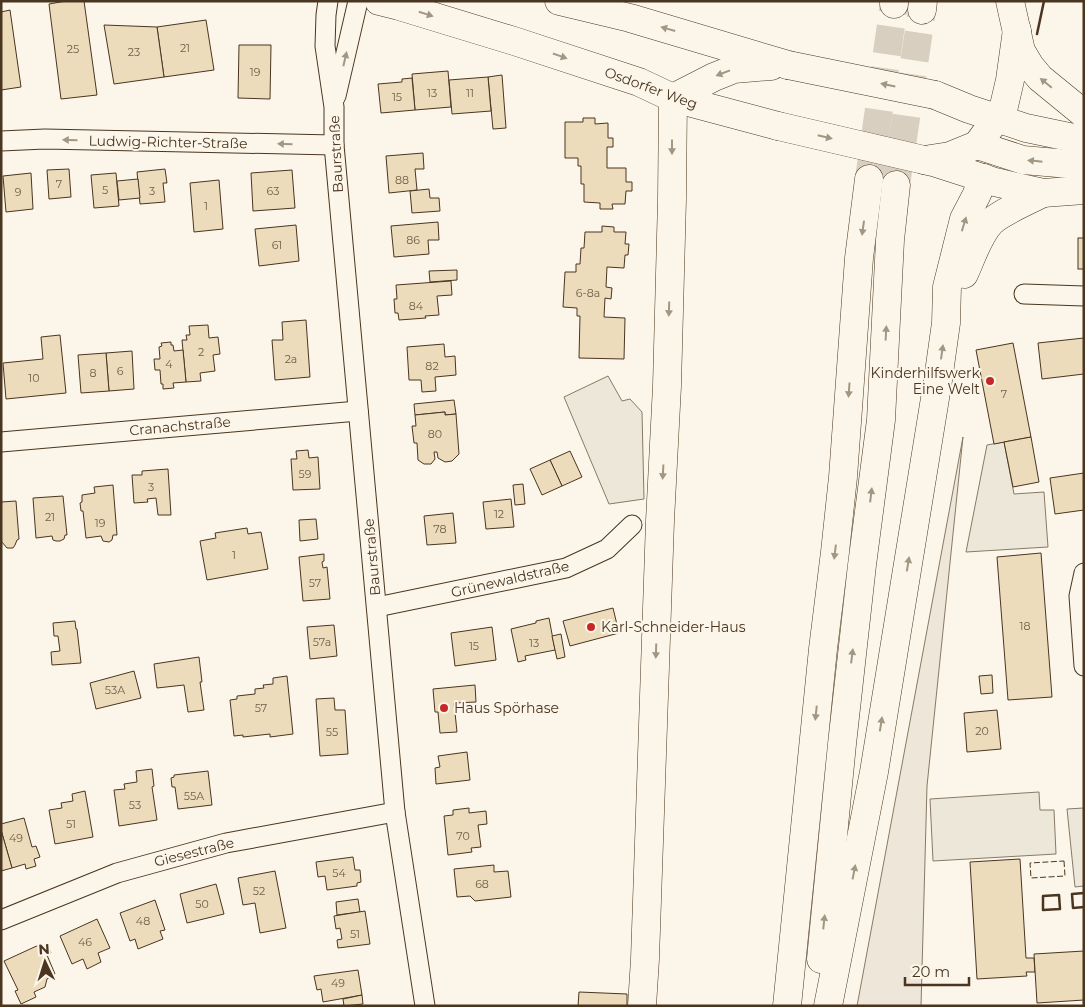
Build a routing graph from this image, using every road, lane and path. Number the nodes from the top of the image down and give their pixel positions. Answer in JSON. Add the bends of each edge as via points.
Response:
{"nodes":[{"id":1,"x":328,"y":1,"type":"edge"},
{"id":2,"x":358,"y":1,"type":"edge"},
{"id":3,"x":379,"y":1,"type":"edge"},
{"id":4,"x":559,"y":1,"type":"edge"},
{"id":5,"x":1010,"y":1,"type":"edge"},
{"id":6,"x":1017,"y":30,"type":"junction"},
{"id":7,"x":788,"y":64,"type":"junction"},
{"id":8,"x":935,"y":95,"type":"junction"},
{"id":9,"x":673,"y":98,"type":"junction"},
{"id":10,"x":334,"y":106,"type":"junction"},
{"id":11,"x":1084,"y":114,"type":"edge"},
{"id":12,"x":996,"y":118,"type":"junction"},
{"id":13,"x":1,"y":140,"type":"edge"},
{"id":14,"x":1084,"y":140,"type":"edge"},
{"id":15,"x":334,"y":145,"type":"junction"},
{"id":16,"x":977,"y":145,"type":"junction"},
{"id":17,"x":924,"y":160,"type":"junction"},
{"id":18,"x":1084,"y":164,"type":"edge"},
{"id":19,"x":984,"y":178,"type":"junction"},
{"id":20,"x":869,"y":180,"type":"tunnel mouth"},
{"id":21,"x":896,"y":185,"type":"tunnel mouth"},
{"id":22,"x":1084,"y":190,"type":"edge"},
{"id":23,"x":1043,"y":193,"type":"junction"},
{"id":24,"x":1024,"y":294,"type":"dead end"},
{"id":25,"x":1084,"y":296,"type":"edge"},
{"id":26,"x":946,"y":323,"type":"junction"},
{"id":27,"x":358,"y":411,"type":"junction"},
{"id":28,"x":1,"y":442,"type":"edge"},
{"id":29,"x":632,"y":526,"type":"dead end"},
{"id":30,"x":1084,"y":573,"type":"edge"},
{"id":31,"x":377,"y":607,"type":"junction"},
{"id":32,"x":1084,"y":666,"type":"edge"},
{"id":33,"x":395,"y":812,"type":"junction"},
{"id":34,"x":1,"y":920,"type":"edge"},
{"id":35,"x":425,"y":1006,"type":"edge"},
{"id":36,"x":642,"y":1006,"type":"edge"},
{"id":37,"x":787,"y":1006,"type":"edge"},
{"id":38,"x":816,"y":1006,"type":"edge"},
{"id":39,"x":828,"y":1006,"type":"edge"}],
"edges":[{"from":1,"to":10,"type":"street","name":"Baurstraße","via":[[325,46]]},
{"from":10,"to":2,"type":"street","name":"Baurstraße","one_way":true},
{"from":3,"to":9,"type":"main road","name":"Osdorfer Weg","one_way":true,"via":[[514,40],[639,82]]},
{"from":7,"to":4,"type":"main road","one_way":true},
{"from":5,"to":6,"type":"main road"},
{"from":11,"to":6,"type":"main road","one_way":true,"via":[[1030,66],[1021,51]]},
{"from":6,"to":12,"type":"main road","via":[[1004,106]]},
{"from":8,"to":7,"type":"main road","one_way":true,"bridge":true},
{"from":7,"to":9,"type":"main road","one_way":true,"via":[[734,69]]},
{"from":8,"to":12,"type":"main road"},
{"from":8,"to":16,"type":"main road","via":[[965,120]]},
{"from":9,"to":17,"type":"main road","name":"Osdorfer Weg","one_way":true,"bridge":true},
{"from":9,"to":36,"type":"main road","one_way":true,"via":[[667,386]]},
{"from":10,"to":15,"type":"street","name":"Baurstraße"},
{"from":12,"to":14,"type":"main road"},
{"from":12,"to":16,"type":"main road"},
{"from":15,"to":13,"type":"street","name":"Ludwig-Richter-Straße","one_way":true},
{"from":15,"to":27,"type":"street","name":"Baurstraße"},
{"from":16,"to":17,"type":"main road","via":[[950,156]]},
{"from":18,"to":16,"type":"main road","one_way":true,"via":[[1023,160]]},
{"from":16,"to":19,"type":"main road"},
{"from":17,"to":19,"type":"main road","name":"Osdorfer Weg"},
{"from":19,"to":23,"type":"main road","name":"Osdorfer Weg"},
{"from":26,"to":19,"type":"main road","one_way":true,"via":[[948,287],[964,219]]},
{"from":20,"to":37,"type":"main road","one_way":true,"via":[[859,258],[843,477]]},
{"from":38,"to":21,"type":"main road","one_way":true,"via":[[842,744],[881,420]]},
{"from":22,"to":23,"type":"main road"},
{"from":23,"to":26,"type":"main road","via":[[1002,213],[982,234]]},
{"from":24,"to":25,"type":"street"},
{"from":39,"to":26,"type":"main road","one_way":true,"via":[[874,772]]},
{"from":27,"to":28,"type":"street","name":"Cranachstraße"},
{"from":27,"to":31,"type":"street","name":"Baurstraße"},
{"from":29,"to":31,"type":"street","name":"Grünewaldstraße","via":[[607,550],[566,568]]},
{"from":30,"to":32,"type":"street","via":[[1079,596]]},
{"from":31,"to":33,"type":"street","name":"Baurstraße"},
{"from":33,"to":34,"type":"street","name":"Giesestraße","via":[[226,843],[117,873]]},
{"from":33,"to":35,"type":"street","name":"Baurstraße"}]}
